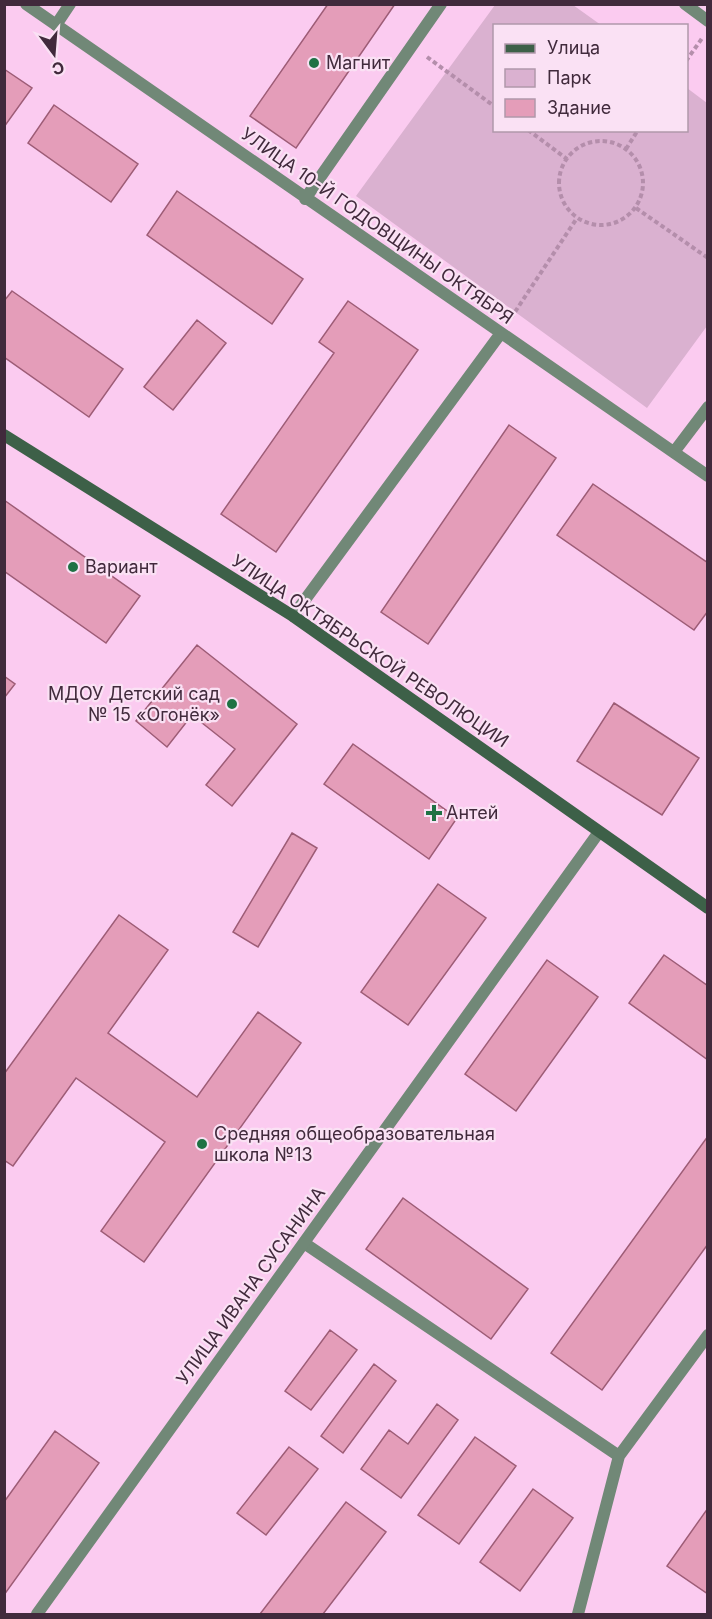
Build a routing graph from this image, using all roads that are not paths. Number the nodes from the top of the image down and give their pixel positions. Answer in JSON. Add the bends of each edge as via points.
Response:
{"nodes":[{"id":1,"x":26,"y":4,"type":"edge"},
{"id":2,"x":70,"y":4,"type":"edge"},
{"id":3,"x":441,"y":4,"type":"edge"},
{"id":4,"x":685,"y":4,"type":"edge"},
{"id":5,"x":708,"y":21,"type":"edge"},
{"id":6,"x":56,"y":25,"type":"junction"},
{"id":7,"x":305,"y":199,"type":"junction"},
{"id":8,"x":501,"y":333,"type":"junction"},
{"id":9,"x":708,"y":407,"type":"edge"},
{"id":10,"x":4,"y":435,"type":"edge"},
{"id":11,"x":674,"y":452,"type":"junction"},
{"id":12,"x":708,"y":476,"type":"edge"},
{"id":13,"x":293,"y":616,"type":"junction"},
{"id":14,"x":599,"y":832,"type":"junction"},
{"id":15,"x":708,"y":908,"type":"edge"},
{"id":16,"x":304,"y":1243,"type":"junction"},
{"id":17,"x":708,"y":1335,"type":"edge"},
{"id":18,"x":619,"y":1456,"type":"junction"},
{"id":19,"x":37,"y":1614,"type":"edge"},
{"id":20,"x":578,"y":1614,"type":"edge"}],
"edges":[{"from":1,"to":6,"type":"street","name":"УЛИЦА 10-Й ГОДОВЩИНЫ ОКТЯБРЯ"},
{"from":2,"to":6,"type":"street"},
{"from":3,"to":7,"type":"street"},
{"from":4,"to":5,"type":"street"},
{"from":6,"to":7,"type":"street","name":"УЛИЦА 10-Й ГОДОВЩИНЫ ОКТЯБРЯ"},
{"from":7,"to":8,"type":"street","name":"УЛИЦА 10-Й ГОДОВЩИНЫ ОКТЯБРЯ"},
{"from":8,"to":11,"type":"street","name":"УЛИЦА 10-Й ГОДОВЩИНЫ ОКТЯБРЯ"},
{"from":8,"to":13,"type":"street"},
{"from":9,"to":11,"type":"street"},
{"from":10,"to":13,"type":"street","name":"УЛИЦА ОКТЯБРЬСКОЙ РЕВОЛЮЦИИ"},
{"from":11,"to":12,"type":"street","name":"УЛИЦА 10-Й ГОДОВЩИНЫ ОКТЯБРЯ"},
{"from":13,"to":14,"type":"street","name":"УЛИЦА ОКТЯБРЬСКОЙ РЕВОЛЮЦИИ"},
{"from":14,"to":15,"type":"street","name":"УЛИЦА ОКТЯБРЬСКОЙ РЕВОЛЮЦИИ"},
{"from":14,"to":16,"type":"street","name":"УЛИЦА ИВАНА СУСАНИНА"},
{"from":16,"to":18,"type":"street"},
{"from":16,"to":19,"type":"street","name":"УЛИЦА ИВАНА СУСАНИНА"},
{"from":17,"to":18,"type":"street"},
{"from":18,"to":20,"type":"street"}]}
